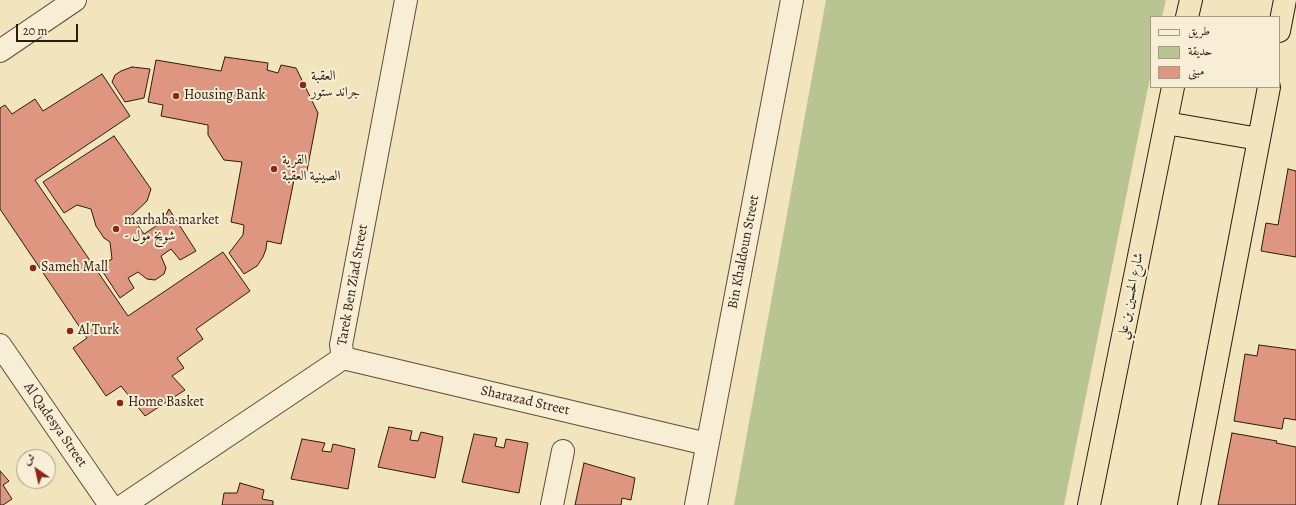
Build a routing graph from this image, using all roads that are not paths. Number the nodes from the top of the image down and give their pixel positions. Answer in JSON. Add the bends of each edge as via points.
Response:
{"nodes":[{"id":1,"x":74,"y":0,"type":"edge"},
{"id":2,"x":406,"y":0,"type":"edge"},
{"id":3,"x":792,"y":0,"type":"edge"},
{"id":4,"x":1191,"y":0,"type":"edge"},
{"id":5,"x":1285,"y":0,"type":"edge"},
{"id":6,"x":1187,"y":16,"type":"edge"},
{"id":7,"x":1280,"y":26,"type":"edge"},
{"id":8,"x":0,"y":51,"type":"edge"},
{"id":9,"x":1173,"y":88,"type":"edge"},
{"id":10,"x":1269,"y":88,"type":"edge"},
{"id":11,"x":1166,"y":123,"type":"junction"},
{"id":12,"x":1259,"y":139,"type":"junction"},
{"id":13,"x":0,"y":345,"type":"edge"},
{"id":14,"x":343,"y":358,"type":"junction"},
{"id":15,"x":707,"y":444,"type":"junction"},
{"id":16,"x":563,"y":451,"type":"dead end"},
{"id":17,"x":110,"y":505,"type":"edge"},
{"id":18,"x":124,"y":505,"type":"edge"},
{"id":19,"x":552,"y":505,"type":"edge"},
{"id":20,"x":696,"y":505,"type":"edge"},
{"id":21,"x":1089,"y":505,"type":"edge"},
{"id":22,"x":1188,"y":505,"type":"edge"}],
"edges":[{"from":1,"to":8,"type":"street"},
{"from":2,"to":14,"type":"street","name":"Tarek Ben Ziad Street","via":[[341,345]]},
{"from":3,"to":15,"type":"street","name":"Bin Khaldoun Street"},
{"from":4,"to":6,"type":"highway"},
{"from":5,"to":7,"type":"highway"},
{"from":9,"to":11,"type":"highway","name":"شارع الحسين بن علي"},
{"from":10,"to":12,"type":"highway"},
{"from":11,"to":12,"type":"highway"},
{"from":11,"to":21,"type":"highway","name":"شارع الحسين بن علي"},
{"from":12,"to":22,"type":"highway"},
{"from":13,"to":17,"type":"street","name":"Al Qadesya Street"},
{"from":14,"to":15,"type":"street","name":"Sharazad Street"},
{"from":14,"to":18,"type":"street","name":"Tarek Ben Ziad Street"},
{"from":15,"to":20,"type":"street","name":"Bin Khaldoun Street"},
{"from":16,"to":19,"type":"street"}]}
